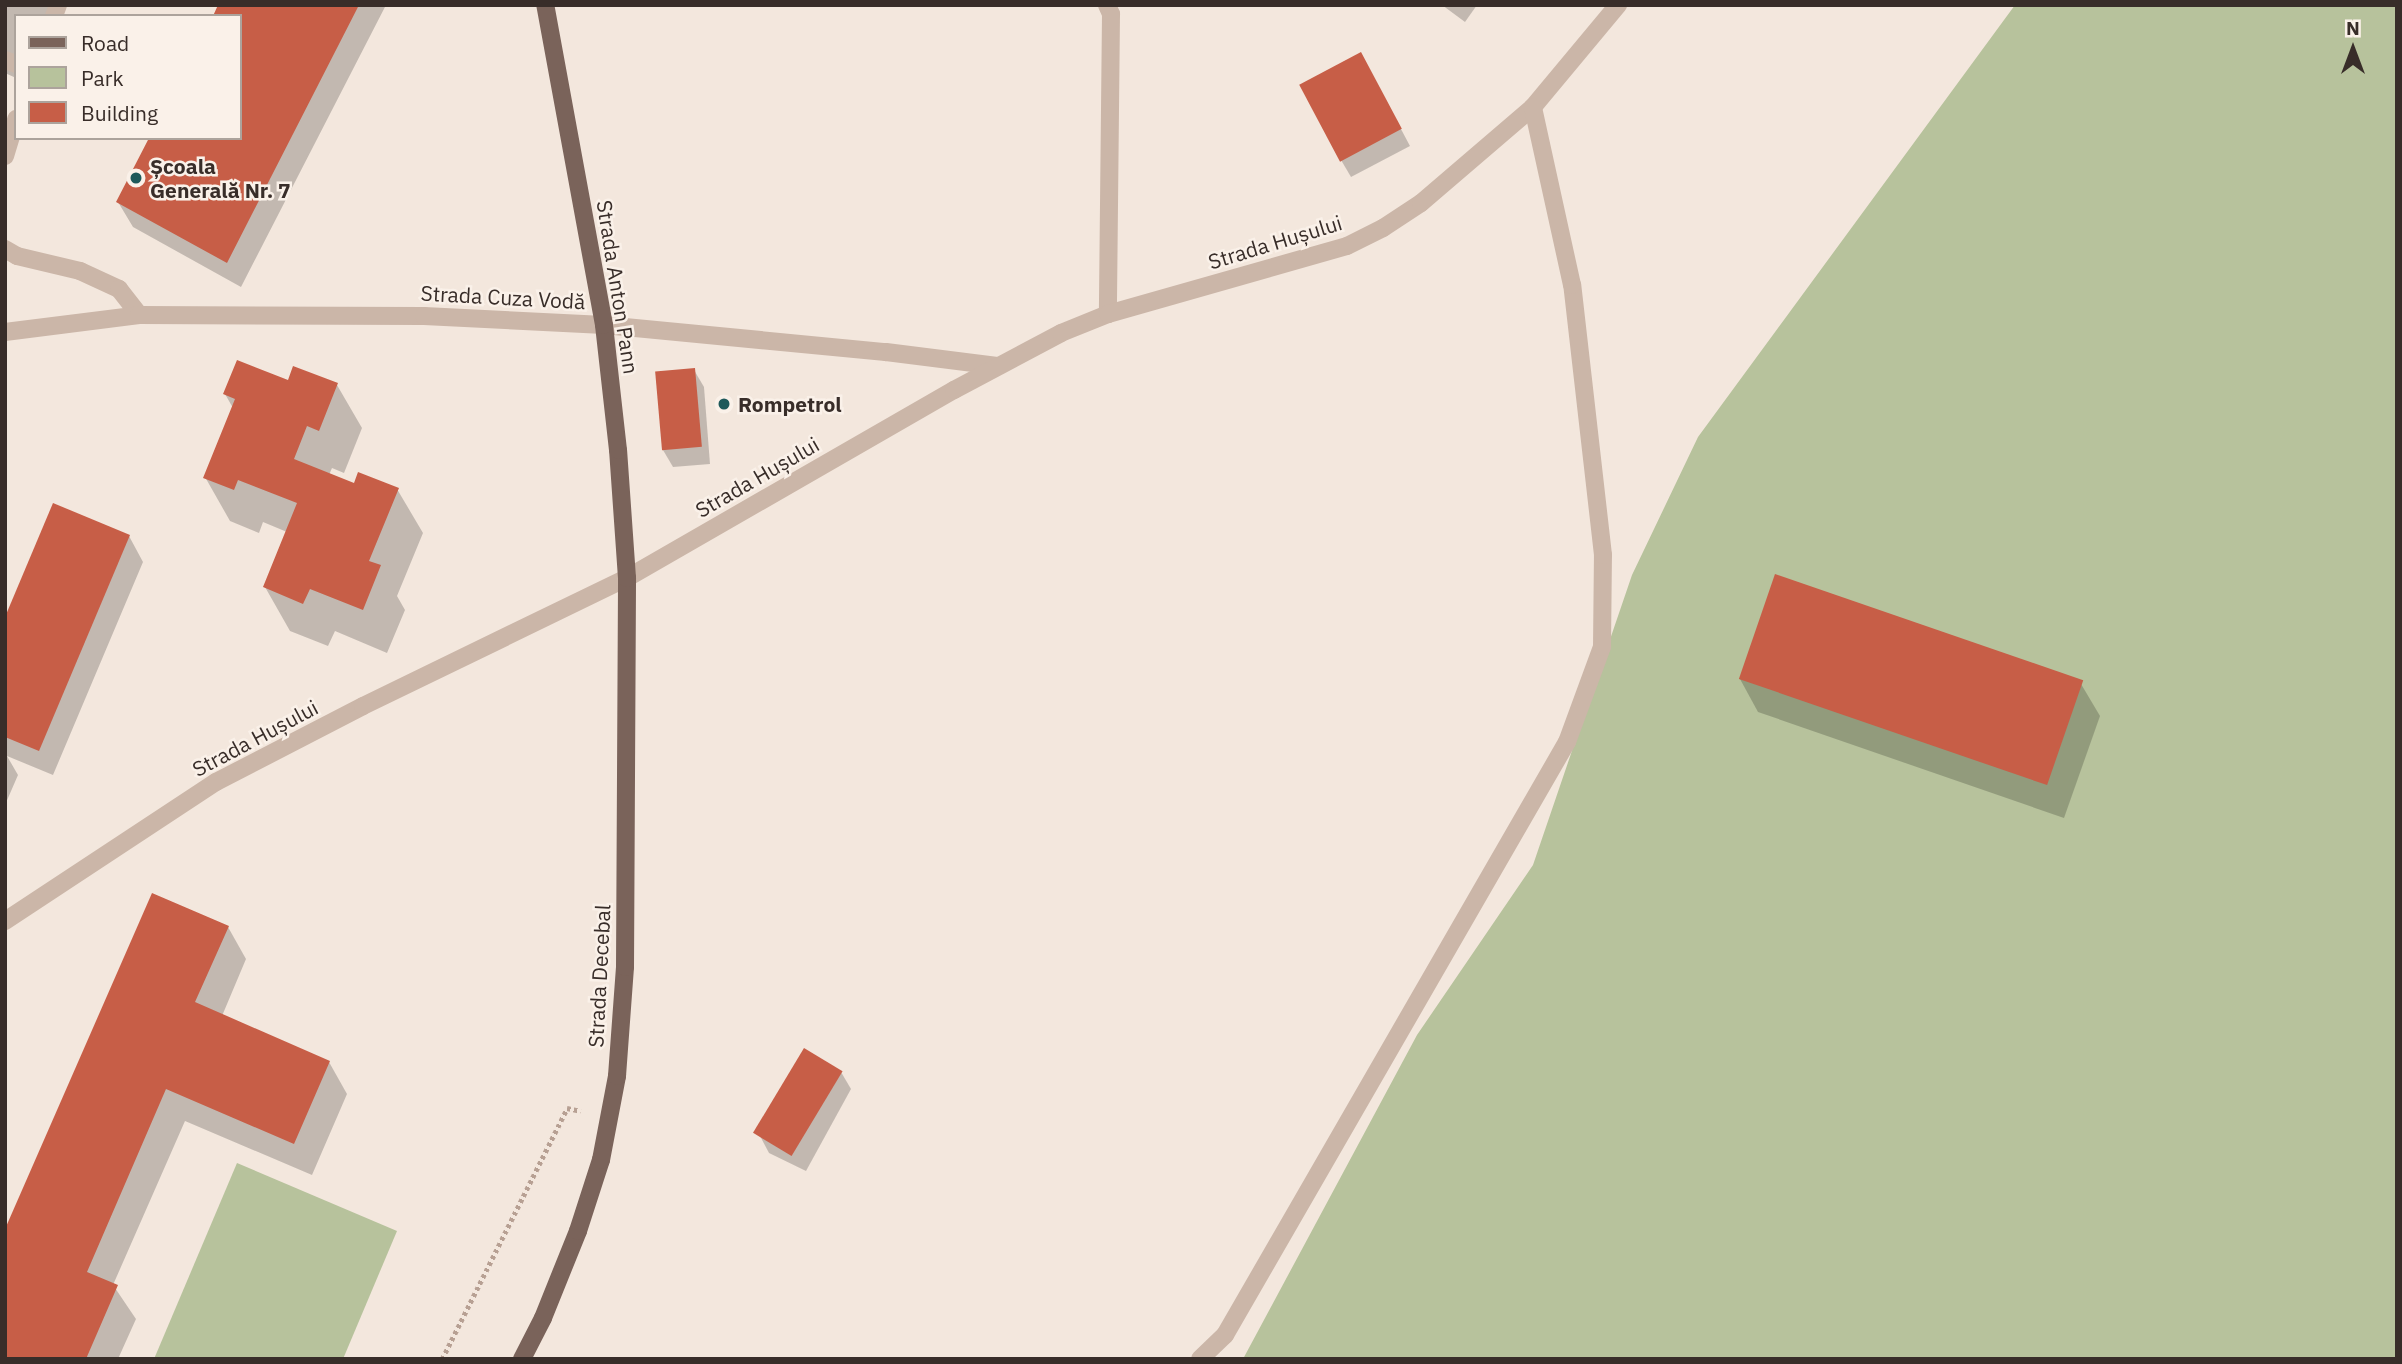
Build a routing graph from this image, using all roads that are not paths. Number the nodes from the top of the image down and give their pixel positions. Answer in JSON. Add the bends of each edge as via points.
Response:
{"nodes":[{"id":1,"x":545,"y":5,"type":"edge"},
{"id":2,"x":1618,"y":5,"type":"edge"},
{"id":3,"x":1110,"y":8,"type":"edge"},
{"id":4,"x":1533,"y":107,"type":"junction"},
{"id":5,"x":14,"y":126,"type":"edge"},
{"id":6,"x":5,"y":156,"type":"edge"},
{"id":7,"x":5,"y":249,"type":"edge"},
{"id":8,"x":139,"y":314,"type":"junction"},
{"id":9,"x":1108,"y":314,"type":"junction"},
{"id":10,"x":604,"y":325,"type":"junction"},
{"id":11,"x":5,"y":332,"type":"edge"},
{"id":12,"x":997,"y":366,"type":"junction"},
{"id":13,"x":627,"y":578,"type":"junction"},
{"id":14,"x":5,"y":921,"type":"edge"},
{"id":15,"x":522,"y":1359,"type":"edge"},
{"id":16,"x":1200,"y":1359,"type":"edge"}],
"edges":[{"from":1,"to":10,"type":"main road","name":"Strada Anton Pann"},
{"from":2,"to":4,"type":"street","name":"Strada Hușului"},
{"from":3,"to":9,"type":"street"},
{"from":4,"to":9,"type":"street","name":"Strada Hușului","via":[[1421,202],[1347,246]]},
{"from":4,"to":16,"type":"street","via":[[1572,285],[1603,555],[1602,647],[1567,742],[1226,1335]]},
{"from":5,"to":6,"type":"street"},
{"from":7,"to":8,"type":"street","via":[[80,271],[119,289]]},
{"from":8,"to":10,"type":"street","name":"Strada Cuza Vodă","via":[[424,316]]},
{"from":8,"to":11,"type":"street","name":"Strada Cuza Vodă"},
{"from":9,"to":12,"type":"street","name":"Strada Hușului","via":[[1061,332]]},
{"from":10,"to":12,"type":"street","name":"Strada Cuza Vodă"},
{"from":10,"to":13,"type":"main road","name":"Strada Anton Pann"},
{"from":12,"to":13,"type":"street","name":"Strada Hușului"},
{"from":13,"to":14,"type":"street","name":"Strada Hușului","via":[[216,782]]},
{"from":13,"to":15,"type":"main road","name":"Strada Decebal","via":[[625,967],[617,1076],[601,1160],[578,1231]]}]}
